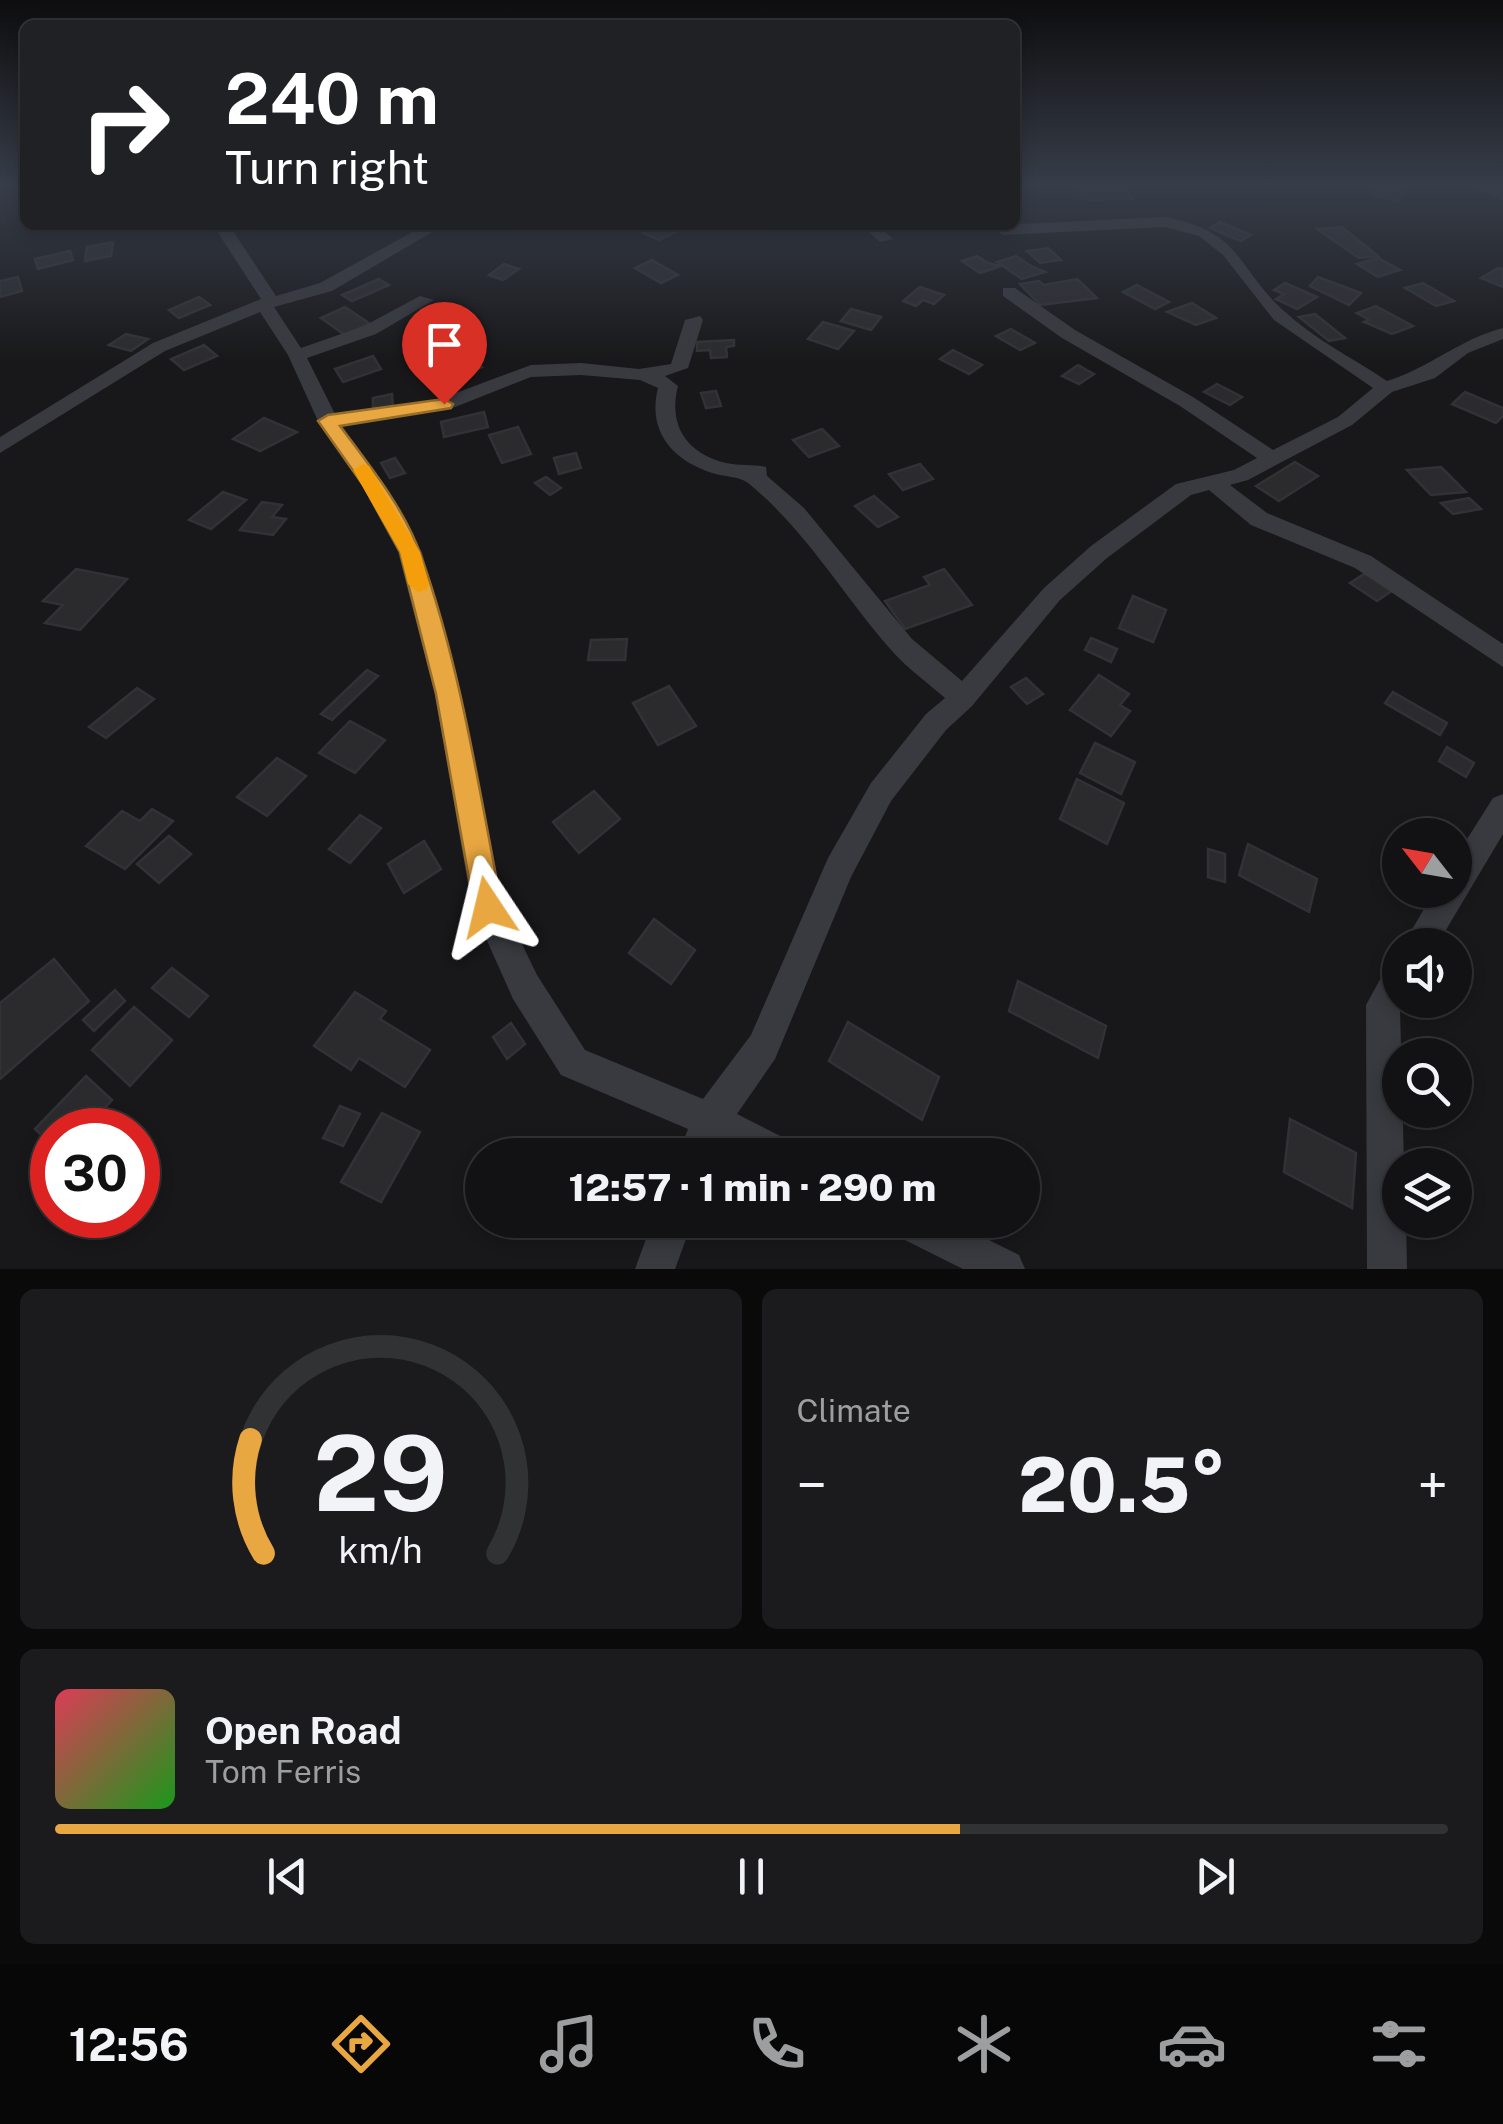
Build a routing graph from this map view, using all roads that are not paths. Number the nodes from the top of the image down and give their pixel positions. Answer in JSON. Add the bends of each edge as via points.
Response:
{"nodes":[{"id":1,"x":232,"y":244,"type":"edge"},
{"id":2,"x":402,"y":244,"type":"edge"},
{"id":3,"x":1222,"y":244,"type":"edge"},
{"id":4,"x":1009,"y":292,"type":"dead end"},
{"id":5,"x":426,"y":300,"type":"dead end"},
{"id":6,"x":267,"y":303,"type":"junction"},
{"id":7,"x":694,"y":320,"type":"dead end"},
{"id":8,"x":1503,"y":333,"type":"edge"},
{"id":9,"x":297,"y":355,"type":"junction"},
{"id":10,"x":642,"y":374,"type":"junction"},
{"id":11,"x":1385,"y":388,"type":"junction"},
{"id":12,"x":328,"y":421,"type":"junction"},
{"id":13,"x":0,"y":446,"type":"edge"},
{"id":14,"x":1272,"y":458,"type":"junction"},
{"id":15,"x":1213,"y":482,"type":"junction"},
{"id":16,"x":1503,"y":657,"type":"edge"},
{"id":17,"x":963,"y":698,"type":"junction"},
{"id":18,"x":1503,"y":806,"type":"edge"},
{"id":19,"x":1472,"y":858,"type":"edge"},
{"id":20,"x":1383,"y":1018,"type":"edge"},
{"id":21,"x":710,"y":1120,"type":"junction"},
{"id":22,"x":703,"y":1138,"type":"edge"},
{"id":23,"x":745,"y":1138,"type":"edge"},
{"id":24,"x":666,"y":1238,"type":"edge"},
{"id":25,"x":943,"y":1238,"type":"edge"},
{"id":26,"x":655,"y":1269,"type":"edge"},
{"id":27,"x":1004,"y":1269,"type":"edge"},
{"id":28,"x":1387,"y":1269,"type":"edge"}],
"edges":[{"from":1,"to":6,"type":"street"},
{"from":2,"to":6,"type":"street","via":[[326,288]]},
{"from":3,"to":11,"type":"street","via":[[1271,308]]},
{"from":4,"to":14,"type":"street","via":[[1059,330]]},
{"from":5,"to":9,"type":"street","via":[[370,330]]},
{"from":6,"to":9,"type":"street"},
{"from":6,"to":13,"type":"street","via":[[158,347]]},
{"from":7,"to":10,"type":"street","via":[[679,368]]},
{"from":8,"to":11,"type":"street","via":[[1428,374]]},
{"from":9,"to":12,"type":"street"},
{"from":10,"to":12,"type":"street","via":[[531,371],[444,404]]},
{"from":10,"to":17,"type":"street","via":[[668,386],[660,415],[673,442],[723,470],[759,472],[754,476],[796,513],[903,646]]},
{"from":11,"to":14,"type":"street","via":[[1345,421]]},
{"from":12,"to":21,"type":"street","via":[[410,552],[448,694],[488,907],[526,988],[573,1063]]},
{"from":14,"to":15,"type":"street"},
{"from":15,"to":16,"type":"street","via":[[1259,519],[1409,589]]},
{"from":15,"to":17,"type":"street","via":[[1184,489],[1099,552],[1052,594]]},
{"from":17,"to":21,"type":"street","via":[[881,792],[838,868],[762,1046]]},
{"from":18,"to":19,"type":"street"},
{"from":20,"to":28,"type":"street"},
{"from":21,"to":22,"type":"street"},
{"from":21,"to":23,"type":"street"},
{"from":24,"to":26,"type":"street"},
{"from":25,"to":27,"type":"street"}]}
